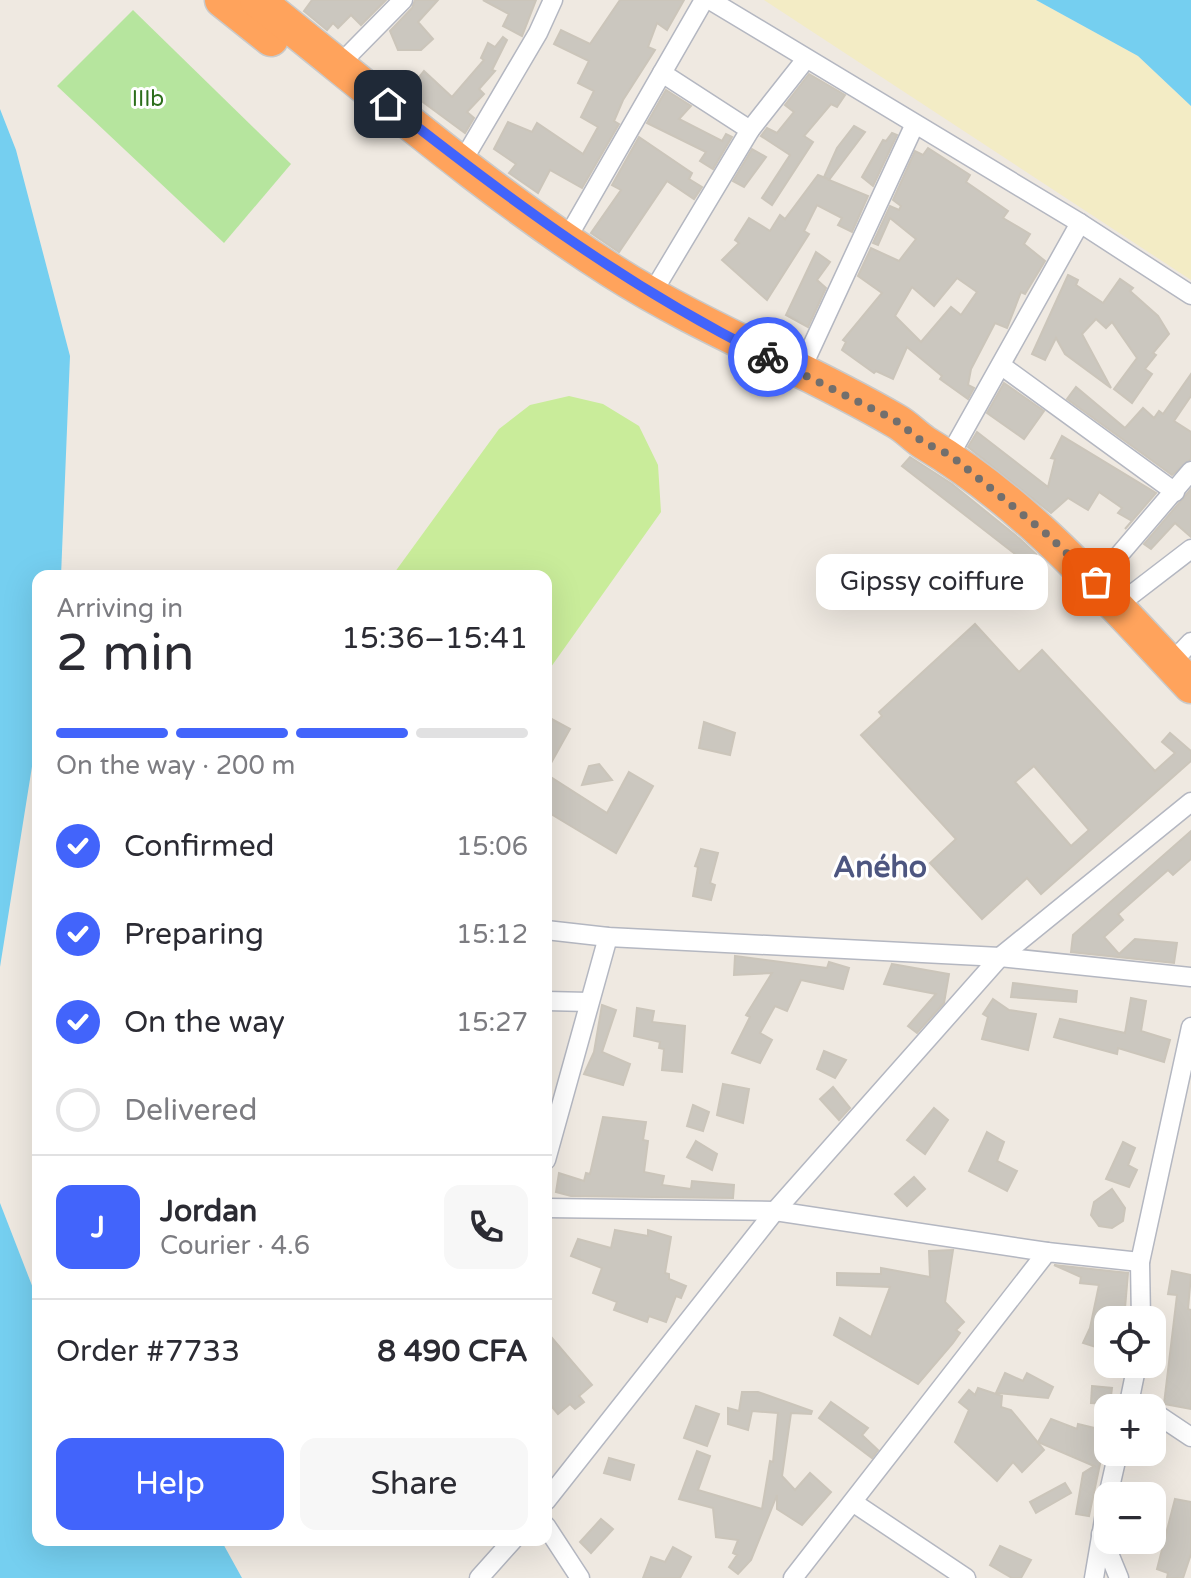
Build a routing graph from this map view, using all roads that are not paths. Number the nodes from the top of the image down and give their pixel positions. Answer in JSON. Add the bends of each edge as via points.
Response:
{"nodes":[{"id":1,"x":222,"y":0,"type":"edge"},
{"id":2,"x":257,"y":0,"type":"edge"},
{"id":3,"x":403,"y":0,"type":"edge"},
{"id":4,"x":553,"y":0,"type":"edge"},
{"id":5,"x":704,"y":0,"type":"edge"},
{"id":6,"x":710,"y":0,"type":"edge"},
{"id":7,"x":806,"y":59,"type":"junction"},
{"id":8,"x":339,"y":65,"type":"junction"},
{"id":9,"x":662,"y":73,"type":"junction"},
{"id":10,"x":914,"y":126,"type":"junction"},
{"id":11,"x":750,"y":130,"type":"junction"},
{"id":12,"x":462,"y":162,"type":"junction"},
{"id":13,"x":1080,"y":223,"type":"junction"},
{"id":14,"x":566,"y":240,"type":"junction"},
{"id":15,"x":651,"y":295,"type":"junction"},
{"id":16,"x":1191,"y":295,"type":"edge"},
{"id":17,"x":1002,"y":366,"type":"junction"},
{"id":18,"x":800,"y":372,"type":"junction"},
{"id":19,"x":936,"y":448,"type":"junction"},
{"id":20,"x":1191,"y":471,"type":"edge"},
{"id":21,"x":1175,"y":492,"type":"junction"},
{"id":22,"x":1191,"y":549,"type":"edge"},
{"id":23,"x":1107,"y":594,"type":"junction"},
{"id":24,"x":1184,"y":664,"type":"edge"},
{"id":25,"x":1191,"y":802,"type":"edge"},
{"id":26,"x":552,"y":931,"type":"edge"},
{"id":27,"x":608,"y":937,"type":"junction"},
{"id":28,"x":1000,"y":957,"type":"junction"},
{"id":29,"x":1191,"y":977,"type":"edge"},
{"id":30,"x":552,"y":1001,"type":"edge"},
{"id":31,"x":589,"y":1002,"type":"junction"},
{"id":32,"x":1191,"y":1027,"type":"edge"},
{"id":33,"x":552,"y":1138,"type":"edge"},
{"id":34,"x":552,"y":1208,"type":"edge"},
{"id":35,"x":775,"y":1211,"type":"junction"},
{"id":36,"x":1047,"y":1252,"type":"junction"},
{"id":37,"x":1140,"y":1262,"type":"junction"},
{"id":38,"x":1141,"y":1306,"type":"edge"},
{"id":39,"x":1166,"y":1421,"type":"edge"},
{"id":40,"x":1191,"y":1437,"type":"edge"},
{"id":41,"x":552,"y":1493,"type":"edge"},
{"id":42,"x":854,"y":1503,"type":"junction"},
{"id":43,"x":552,"y":1535,"type":"edge"},
{"id":44,"x":508,"y":1546,"type":"edge"},
{"id":45,"x":1097,"y":1554,"type":"edge"},
{"id":46,"x":1109,"y":1554,"type":"edge"},
{"id":47,"x":479,"y":1578,"type":"edge"},
{"id":48,"x":580,"y":1578,"type":"edge"},
{"id":49,"x":793,"y":1578,"type":"edge"},
{"id":50,"x":966,"y":1578,"type":"edge"},
{"id":51,"x":1094,"y":1578,"type":"edge"},
{"id":52,"x":1119,"y":1578,"type":"edge"}],
"edges":[{"from":1,"to":19,"type":"highway","via":[[489,209],[616,297],[873,430]]},
{"from":2,"to":8,"type":"highway"},
{"from":3,"to":8,"type":"street"},
{"from":4,"to":12,"type":"street"},
{"from":5,"to":9,"type":"street"},
{"from":6,"to":7,"type":"street"},
{"from":7,"to":10,"type":"street"},
{"from":7,"to":11,"type":"street"},
{"from":8,"to":12,"type":"highway"},
{"from":9,"to":11,"type":"street"},
{"from":9,"to":14,"type":"street"},
{"from":10,"to":13,"type":"street"},
{"from":10,"to":18,"type":"street"},
{"from":11,"to":15,"type":"street"},
{"from":12,"to":14,"type":"highway"},
{"from":13,"to":16,"type":"street"},
{"from":13,"to":17,"type":"street"},
{"from":14,"to":15,"type":"highway"},
{"from":15,"to":18,"type":"highway"},
{"from":17,"to":19,"type":"street"},
{"from":17,"to":21,"type":"street"},
{"from":18,"to":19,"type":"highway","via":[[895,420]]},
{"from":19,"to":23,"type":"highway","via":[[1049,536]]},
{"from":20,"to":21,"type":"street"},
{"from":21,"to":23,"type":"street"},
{"from":22,"to":23,"type":"street"},
{"from":23,"to":24,"type":"highway"},
{"from":25,"to":28,"type":"street"},
{"from":26,"to":27,"type":"street"},
{"from":27,"to":28,"type":"street"},
{"from":27,"to":31,"type":"street"},
{"from":28,"to":29,"type":"street"},
{"from":28,"to":35,"type":"street"},
{"from":30,"to":31,"type":"street"},
{"from":31,"to":33,"type":"street"},
{"from":32,"to":37,"type":"street"},
{"from":34,"to":35,"type":"street"},
{"from":35,"to":36,"type":"street"},
{"from":35,"to":41,"type":"street"},
{"from":36,"to":37,"type":"street"},
{"from":36,"to":42,"type":"street"},
{"from":37,"to":38,"type":"street"},
{"from":39,"to":40,"type":"street"},
{"from":42,"to":49,"type":"street"},
{"from":42,"to":50,"type":"street"},
{"from":43,"to":48,"type":"street"},
{"from":44,"to":47,"type":"street"},
{"from":45,"to":51,"type":"street"},
{"from":46,"to":52,"type":"street"}]}
